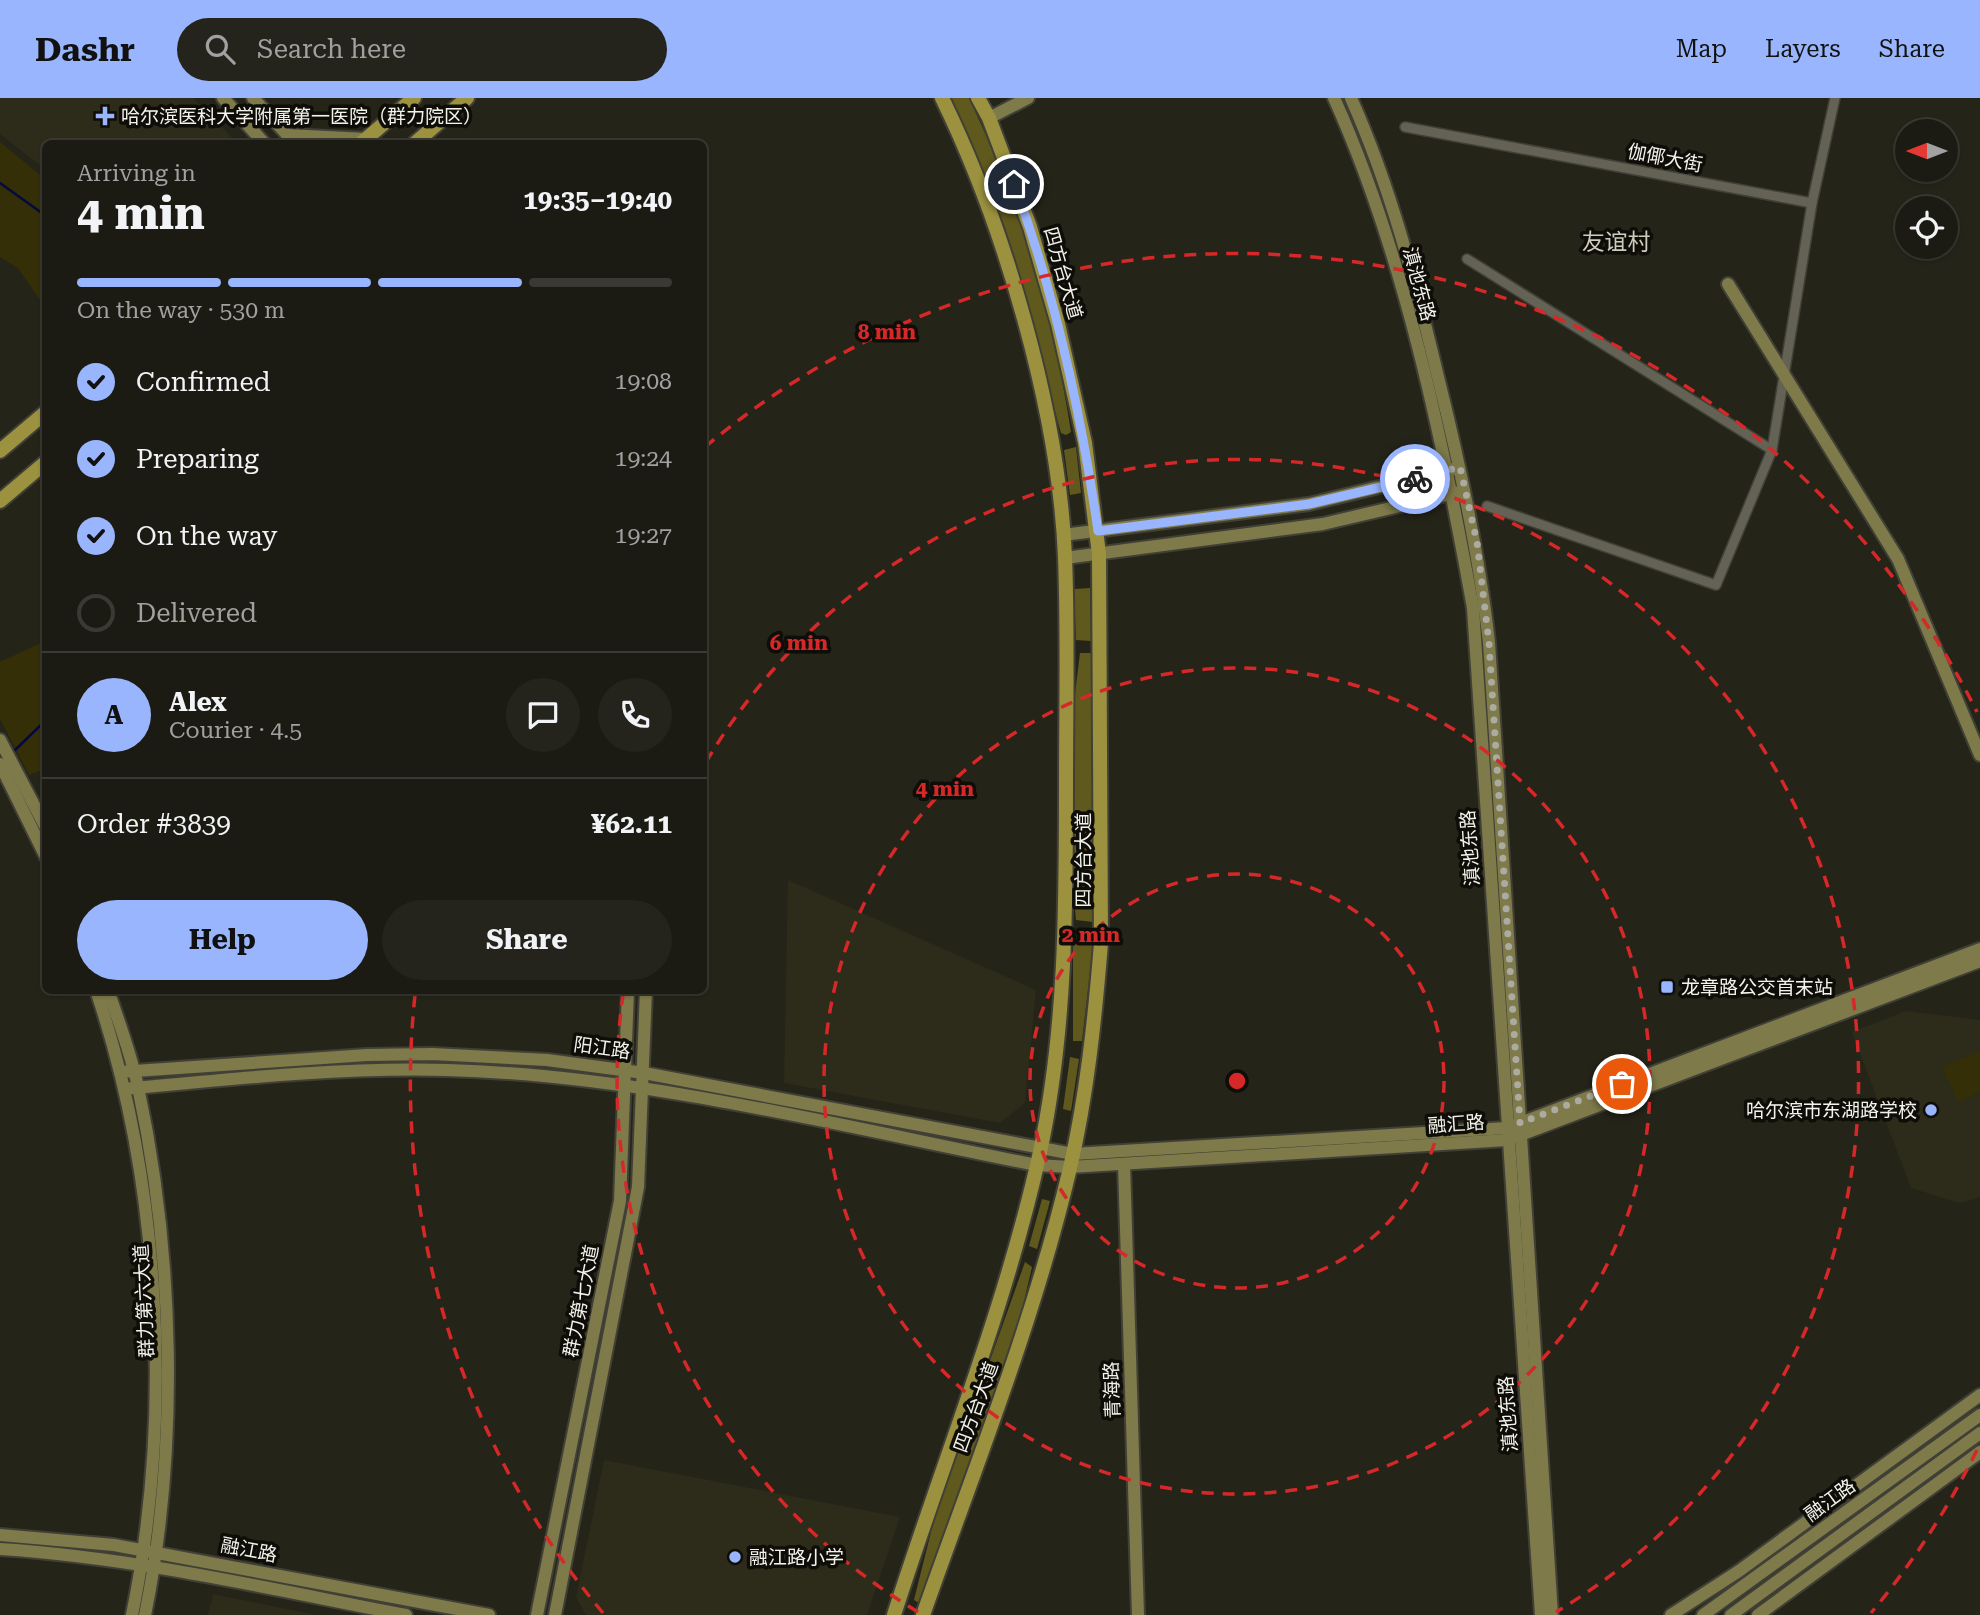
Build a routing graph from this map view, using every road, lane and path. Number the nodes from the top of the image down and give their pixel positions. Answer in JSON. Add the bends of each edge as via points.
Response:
{"nodes":[{"id":1,"x":223,"y":98,"type":"edge"},
{"id":2,"x":253,"y":98,"type":"edge"},
{"id":3,"x":414,"y":98,"type":"edge"},
{"id":4,"x":467,"y":98,"type":"edge"},
{"id":5,"x":942,"y":98,"type":"edge"},
{"id":6,"x":978,"y":98,"type":"edge"},
{"id":7,"x":1028,"y":98,"type":"edge"},
{"id":8,"x":1334,"y":98,"type":"edge"},
{"id":9,"x":1351,"y":98,"type":"edge"},
{"id":10,"x":1835,"y":98,"type":"edge"},
{"id":11,"x":989,"y":118,"type":"junction"},
{"id":12,"x":1405,"y":127,"type":"dead end"},
{"id":13,"x":291,"y":139,"type":"edge"},
{"id":14,"x":261,"y":140,"type":"edge"},
{"id":15,"x":327,"y":140,"type":"edge"},
{"id":16,"x":364,"y":140,"type":"edge"},
{"id":17,"x":419,"y":140,"type":"edge"},
{"id":18,"x":1812,"y":203,"type":"junction"},
{"id":19,"x":1467,"y":259,"type":"dead end"},
{"id":20,"x":1728,"y":284,"type":"dead end"},
{"id":21,"x":42,"y":415,"type":"edge"},
{"id":22,"x":1772,"y":450,"type":"junction"},
{"id":23,"x":0,"y":451,"type":"edge"},
{"id":24,"x":42,"y":465,"type":"edge"},
{"id":25,"x":1460,"y":467,"type":"junction"},
{"id":26,"x":1445,"y":471,"type":"junction"},
{"id":27,"x":1466,"y":490,"type":"junction"},
{"id":28,"x":1451,"y":494,"type":"junction"},
{"id":29,"x":0,"y":500,"type":"edge"},
{"id":30,"x":1487,"y":506,"type":"dead end"},
{"id":31,"x":1098,"y":531,"type":"junction"},
{"id":32,"x":1063,"y":535,"type":"junction"},
{"id":33,"x":1100,"y":554,"type":"junction"},
{"id":34,"x":1065,"y":558,"type":"junction"},
{"id":35,"x":1,"y":742,"type":"edge"},
{"id":36,"x":1980,"y":755,"type":"edge"},
{"id":37,"x":0,"y":764,"type":"edge"},
{"id":38,"x":16,"y":782,"type":"junction"},
{"id":39,"x":42,"y":822,"type":"edge"},
{"id":40,"x":42,"y":847,"type":"edge"},
{"id":41,"x":1980,"y":949,"type":"edge"},
{"id":42,"x":1980,"y":961,"type":"edge"},
{"id":43,"x":97,"y":994,"type":"edge"},
{"id":44,"x":109,"y":994,"type":"edge"},
{"id":45,"x":628,"y":994,"type":"edge"},
{"id":46,"x":646,"y":994,"type":"edge"},
{"id":47,"x":134,"y":1071,"type":"junction"},
{"id":48,"x":627,"y":1071,"type":"junction"},
{"id":49,"x":120,"y":1072,"type":"junction"},
{"id":50,"x":644,"y":1073,"type":"junction"},
{"id":51,"x":626,"y":1087,"type":"junction"},
{"id":52,"x":131,"y":1089,"type":"junction"},
{"id":53,"x":644,"y":1089,"type":"junction"},
{"id":54,"x":1520,"y":1129,"type":"junction"},
{"id":55,"x":1507,"y":1134,"type":"junction"},
{"id":56,"x":1040,"y":1149,"type":"junction"},
{"id":57,"x":1072,"y":1161,"type":"junction"},
{"id":58,"x":1124,"y":1164,"type":"junction"},
{"id":59,"x":1036,"y":1165,"type":"junction"},
{"id":60,"x":1980,"y":1395,"type":"edge"},
{"id":61,"x":1980,"y":1415,"type":"edge"},
{"id":62,"x":1980,"y":1433,"type":"edge"},
{"id":63,"x":1980,"y":1452,"type":"edge"},
{"id":64,"x":0,"y":1535,"type":"edge"},
{"id":65,"x":0,"y":1549,"type":"edge"},
{"id":66,"x":144,"y":1550,"type":"junction"},
{"id":67,"x":151,"y":1561,"type":"junction"},
{"id":68,"x":1543,"y":1614,"type":"edge"},
{"id":69,"x":132,"y":1615,"type":"edge"},
{"id":70,"x":145,"y":1615,"type":"edge"},
{"id":71,"x":406,"y":1615,"type":"edge"},
{"id":72,"x":489,"y":1615,"type":"edge"},
{"id":73,"x":537,"y":1615,"type":"edge"},
{"id":74,"x":555,"y":1615,"type":"edge"},
{"id":75,"x":894,"y":1615,"type":"edge"},
{"id":76,"x":923,"y":1615,"type":"edge"},
{"id":77,"x":1138,"y":1615,"type":"edge"},
{"id":78,"x":1671,"y":1615,"type":"edge"},
{"id":79,"x":1703,"y":1615,"type":"edge"},
{"id":80,"x":1731,"y":1615,"type":"edge"},
{"id":81,"x":1758,"y":1615,"type":"edge"}],
"edges":[{"from":1,"to":14,"type":"street"},
{"from":2,"to":13,"type":"street"},
{"from":3,"to":16,"type":"main road"},
{"from":4,"to":17,"type":"main road"},
{"from":5,"to":32,"type":"main road","name":"四方台大道","via":[[988,207],[1016,294],[1048,428]]},
{"from":6,"to":11,"type":"main road","name":"四方台大道"},
{"from":7,"to":11,"type":"street"},
{"from":8,"to":26,"type":"street","name":"滇池东路","via":[[1383,225]]},
{"from":9,"to":25,"type":"street","name":"滇池东路","via":[[1408,253]]},
{"from":10,"to":18,"type":"street"},
{"from":11,"to":31,"type":"main road","name":"四方台大道","via":[[1030,228],[1058,324],[1085,443]]},
{"from":12,"to":18,"type":"street","name":"伽倻大街"},
{"from":13,"to":15,"type":"street"},
{"from":18,"to":22,"type":"street"},
{"from":19,"to":22,"type":"street"},
{"from":20,"to":36,"type":"street","via":[[1898,559]]},
{"from":21,"to":23,"type":"main road"},
{"from":22,"to":30,"type":"street","via":[[1716,585]]},
{"from":24,"to":29,"type":"main road"},
{"from":25,"to":26,"type":"street"},
{"from":25,"to":27,"type":"street","name":"滇池东路"},
{"from":26,"to":28,"type":"street","name":"滇池东路"},
{"from":26,"to":31,"type":"street","via":[[1309,504]]},
{"from":27,"to":28,"type":"street"},
{"from":27,"to":54,"type":"street","name":"滇池东路","via":[[1489,643]]},
{"from":28,"to":33,"type":"street","via":[[1323,524]]},
{"from":28,"to":55,"type":"street","name":"滇池东路","via":[[1477,646]]},
{"from":31,"to":32,"type":"street"},
{"from":31,"to":33,"type":"main road","name":"四方台大道"},
{"from":32,"to":34,"type":"main road","name":"四方台大道"},
{"from":33,"to":34,"type":"street"},
{"from":33,"to":57,"type":"main road","name":"四方台大道","via":[[1101,943]]},
{"from":34,"to":56,"type":"main road","name":"四方台大道","via":[[1065,943],[1057,1049]]},
{"from":35,"to":38,"type":"street"},
{"from":37,"to":38,"type":"street"},
{"from":38,"to":39,"type":"street"},
{"from":38,"to":40,"type":"street"},
{"from":41,"to":54,"type":"street","name":"融汇路"},
{"from":42,"to":54,"type":"street","name":"融汇路"},
{"from":43,"to":49,"type":"street","name":"群力第六大道"},
{"from":44,"to":47,"type":"street","name":"群力第六大道"},
{"from":45,"to":48,"type":"street","name":"群力第七大道"},
{"from":46,"to":50,"type":"street","name":"群力第七大道"},
{"from":47,"to":48,"type":"street","name":"阳江路","via":[[432,1054],[547,1060]]},
{"from":47,"to":49,"type":"street","name":"阳江路"},
{"from":47,"to":52,"type":"street","name":"群力第六大道"},
{"from":48,"to":50,"type":"street","name":"阳江路"},
{"from":48,"to":51,"type":"street","name":"群力第七大道"},
{"from":49,"to":52,"type":"street","name":"群力第六大道"},
{"from":50,"to":53,"type":"street","name":"群力第七大道"},
{"from":50,"to":56,"type":"street","name":"阳江路"},
{"from":51,"to":52,"type":"street","name":"阳江路","via":[[546,1076],[399,1070]]},
{"from":51,"to":53,"type":"street","name":"阳江路"},
{"from":51,"to":73,"type":"street","name":"群力第七大道","via":[[620,1201]]},
{"from":52,"to":66,"type":"street","name":"群力第六大道","via":[[153,1307],[153,1429]]},
{"from":52,"to":67,"type":"street","name":"群力第六大道","via":[[151,1162],[165,1306],[166,1394]]},
{"from":53,"to":59,"type":"street","name":"阳江路"},
{"from":53,"to":74,"type":"street","name":"群力第七大道","via":[[638,1186]]},
{"from":54,"to":55,"type":"street","name":"融汇路"},
{"from":54,"to":68,"type":"street","name":"滇池东路"},
{"from":55,"to":57,"type":"street","name":"融汇路"},
{"from":55,"to":58,"type":"street","name":"融汇路"},
{"from":55,"to":68,"type":"street","name":"滇池东路"},
{"from":56,"to":57,"type":"street","name":"阳江路"},
{"from":56,"to":59,"type":"main road","name":"四方台大道"},
{"from":57,"to":58,"type":"street","name":"融汇路"},
{"from":57,"to":59,"type":"street","name":"阳江路"},
{"from":57,"to":76,"type":"main road","name":"四方台大道","via":[[1029,1317]]},
{"from":58,"to":77,"type":"street","name":"青海路"},
{"from":59,"to":75,"type":"main road","name":"四方台大道","via":[[1005,1287]]},
{"from":60,"to":78,"type":"street","via":[[1739,1571]]},
{"from":61,"to":79,"type":"street","name":"融江路"},
{"from":62,"to":80,"type":"street","name":"融江路"},
{"from":63,"to":81,"type":"street"},
{"from":64,"to":66,"type":"street","name":"融江路","via":[[93,1541]]},
{"from":65,"to":67,"type":"street","name":"融江路"},
{"from":66,"to":67,"type":"street","name":"融江路"},
{"from":67,"to":69,"type":"street","name":"群力第六大道"},
{"from":67,"to":70,"type":"street","name":"群力第六大道"},
{"from":67,"to":71,"type":"street","name":"融江路"},
{"from":67,"to":72,"type":"street","name":"融江路"}]}
